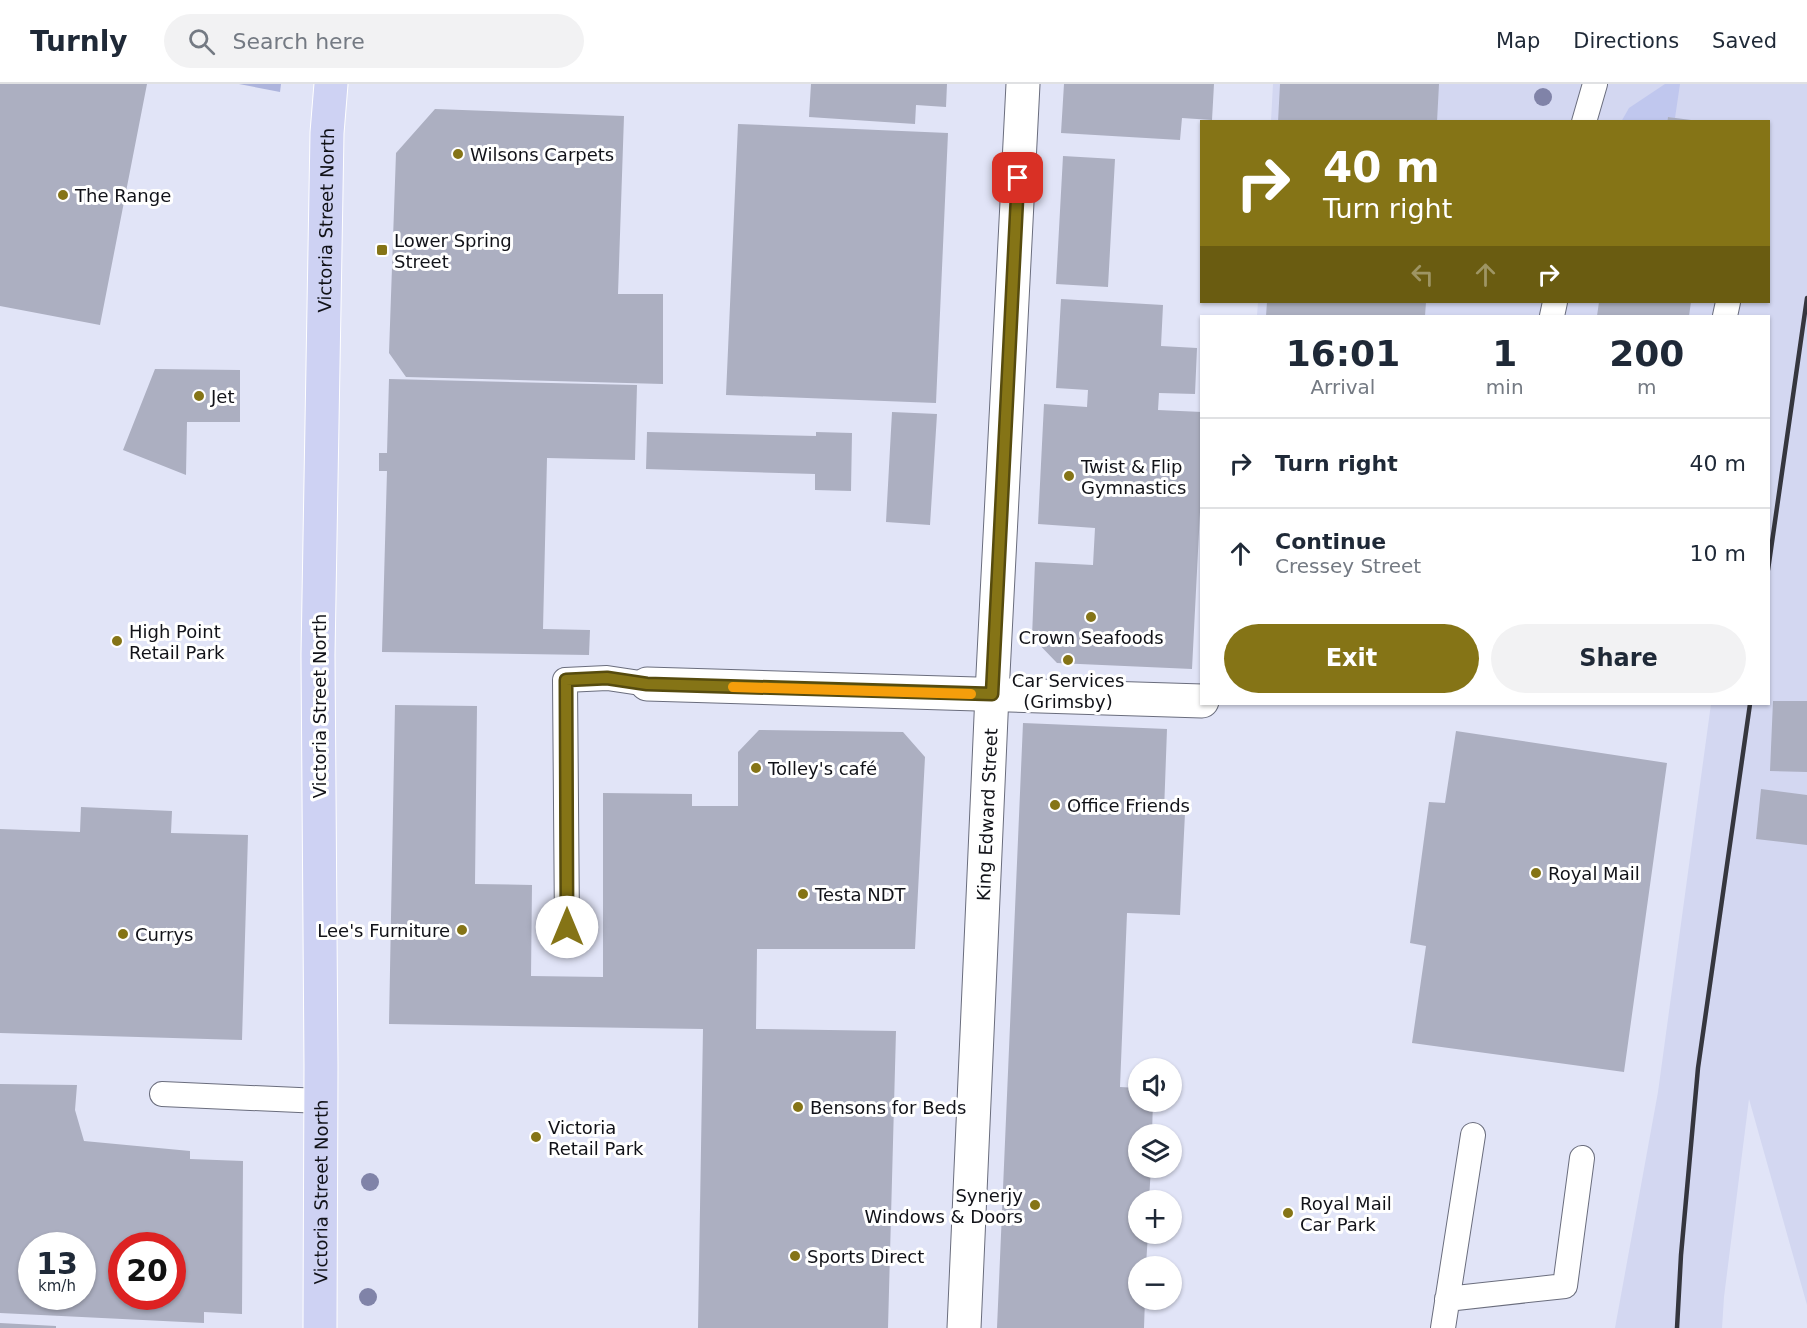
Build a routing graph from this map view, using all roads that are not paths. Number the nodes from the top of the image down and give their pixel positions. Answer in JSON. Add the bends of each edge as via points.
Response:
{"nodes":[{"id":1,"x":331,"y":84,"type":"edge"},
{"id":2,"x":1023,"y":84,"type":"edge"},
{"id":3,"x":1595,"y":84,"type":"edge"},
{"id":4,"x":1585,"y":120,"type":"edge"},
{"id":5,"x":647,"y":684,"type":"joint"},
{"id":6,"x":992,"y":694,"type":"junction"},
{"id":7,"x":1200,"y":701,"type":"edge"},
{"id":8,"x":567,"y":927,"type":"dead end"},
{"id":9,"x":162,"y":1094,"type":"dead end"},
{"id":10,"x":321,"y":1101,"type":"junction"},
{"id":11,"x":1473,"y":1135,"type":"dead end"},
{"id":12,"x":1582,"y":1158,"type":"dead end"},
{"id":13,"x":1447,"y":1299,"type":"junction"},
{"id":14,"x":320,"y":1328,"type":"edge"},
{"id":15,"x":964,"y":1328,"type":"edge"},
{"id":16,"x":1443,"y":1328,"type":"edge"}],
"edges":[{"from":1,"to":10,"type":"highway","name":"Victoria Street North","via":[[318,655]]},
{"from":2,"to":6,"type":"street","name":"King Edward Street"},
{"from":3,"to":4,"type":"lane"},
{"from":5,"to":6,"type":"street"},
{"from":5,"to":8,"type":"lane","via":[[607,678],[566,680]]},
{"from":6,"to":7,"type":"street"},
{"from":6,"to":15,"type":"street","name":"King Edward Street"},
{"from":9,"to":10,"type":"lane"},
{"from":10,"to":14,"type":"highway","name":"Victoria Street North"},
{"from":11,"to":13,"type":"lane"},
{"from":12,"to":13,"type":"lane","via":[[1565,1286]]},
{"from":13,"to":16,"type":"lane"}]}
